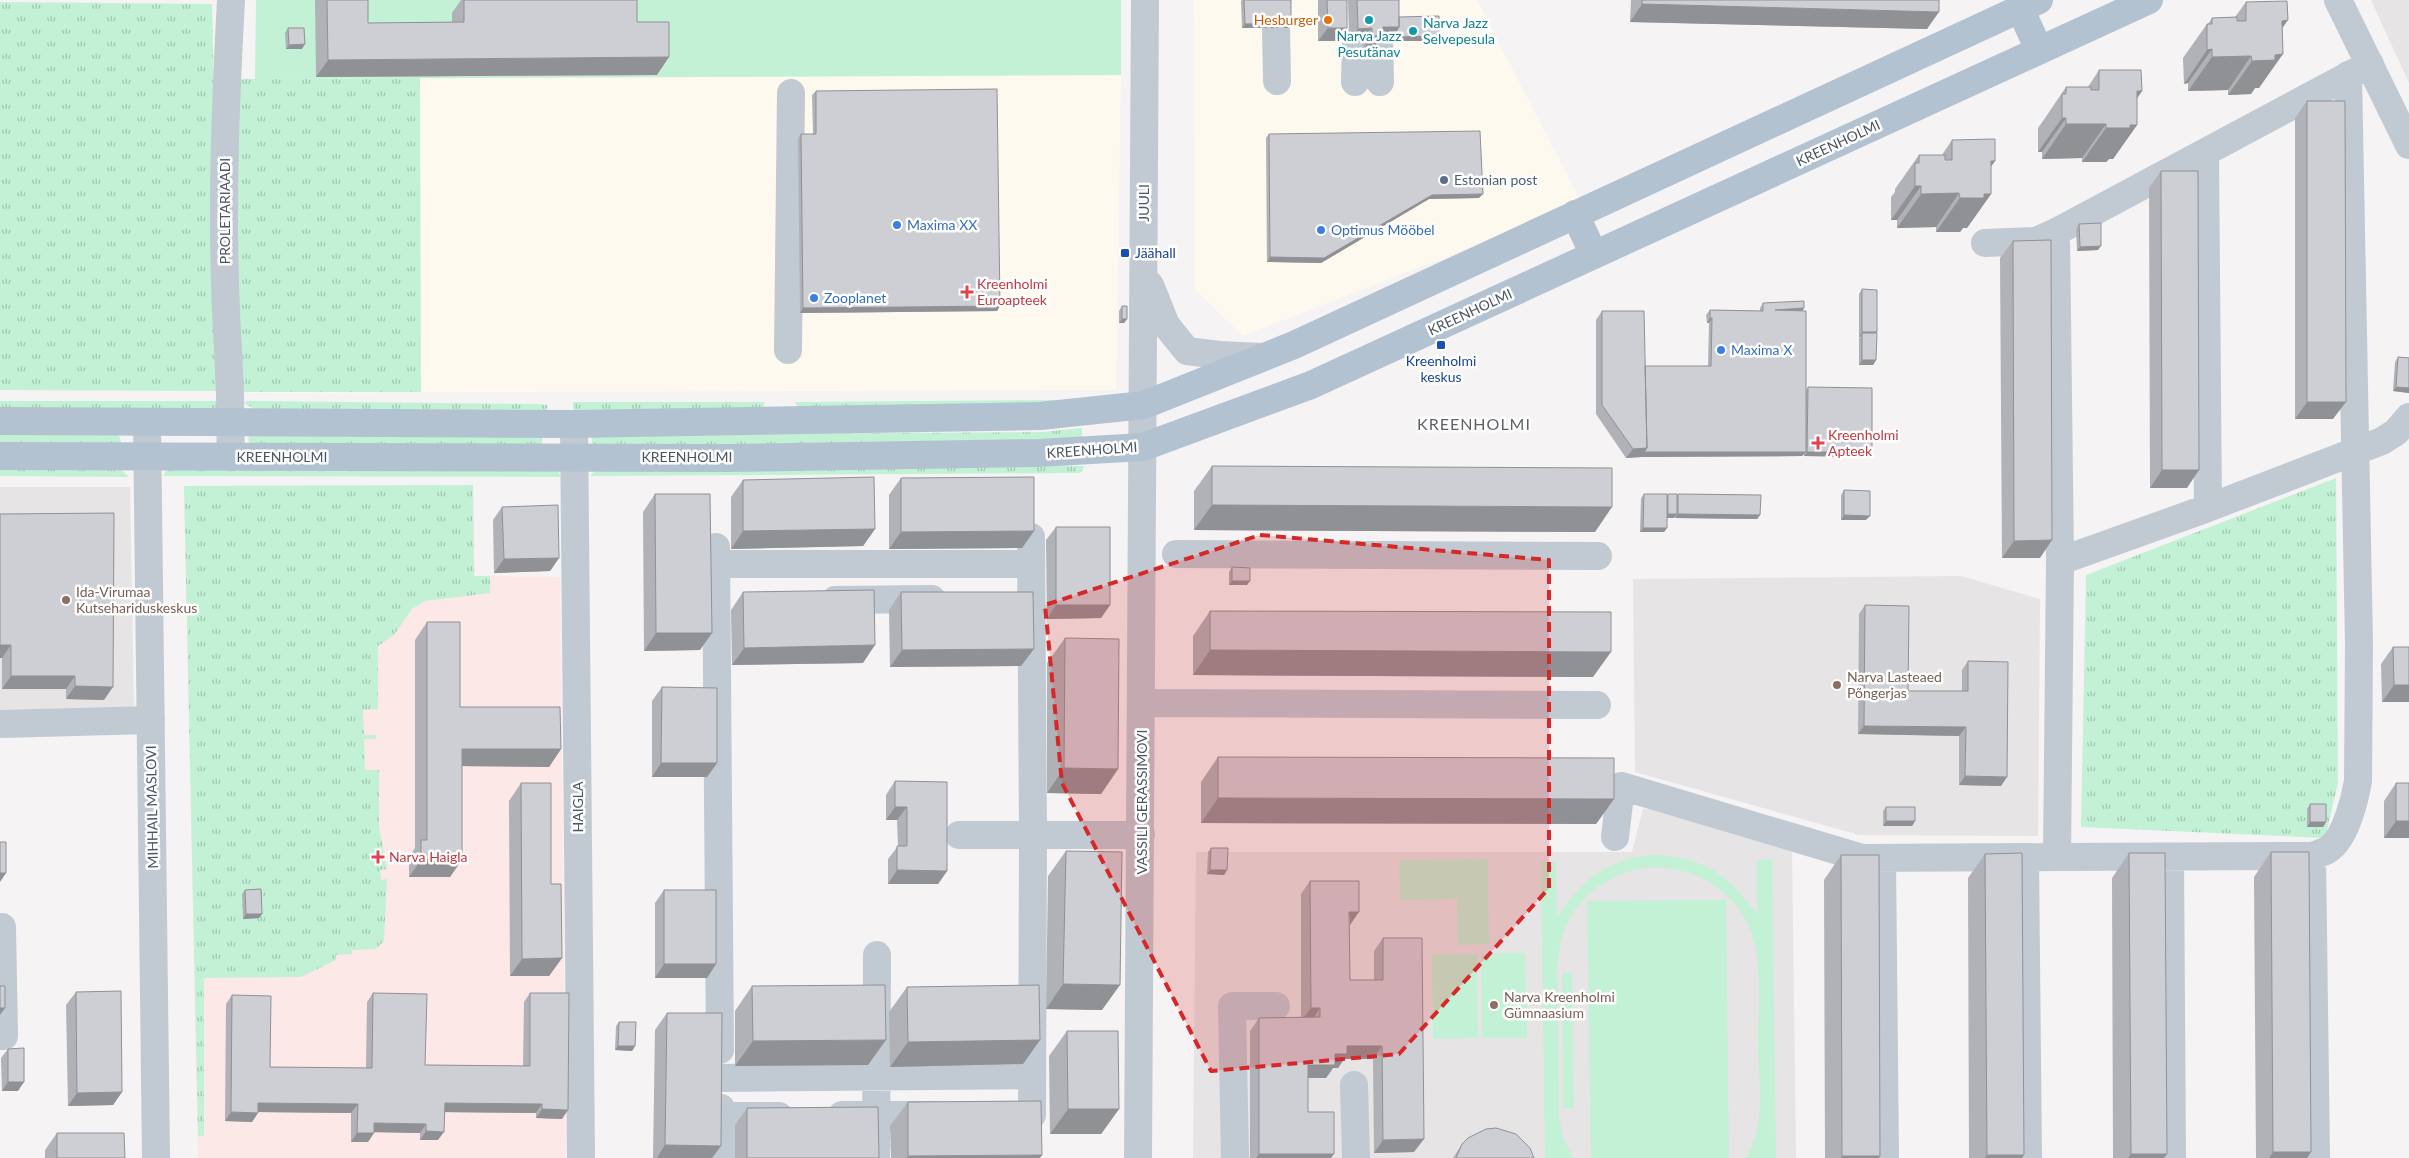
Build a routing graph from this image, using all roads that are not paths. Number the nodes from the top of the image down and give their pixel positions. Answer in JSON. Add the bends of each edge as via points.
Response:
{"nodes":[{"id":1,"x":231,"y":0,"type":"edge"},
{"id":2,"x":1145,"y":0,"type":"edge"},
{"id":3,"x":2149,"y":0,"type":"edge"},
{"id":4,"x":2338,"y":0,"type":"edge"},
{"id":5,"x":2025,"y":3,"type":"edge"},
{"id":6,"x":1276,"y":28,"type":"edge"},
{"id":7,"x":1368,"y":41,"type":"edge"},
{"id":8,"x":2039,"y":50,"type":"junction"},
{"id":9,"x":2359,"y":69,"type":"junction"},
{"id":10,"x":1277,"y":82,"type":"dead end"},
{"id":11,"x":1368,"y":82,"type":"dead end"},
{"id":12,"x":791,"y":93,"type":"dead end"},
{"id":13,"x":2409,"y":145,"type":"edge"},
{"id":14,"x":2205,"y":154,"type":"junction"},
{"id":15,"x":1575,"y":214,"type":"junction"},
{"id":16,"x":2056,"y":232,"type":"junction"},
{"id":17,"x":1985,"y":243,"type":"dead end"},
{"id":18,"x":1594,"y":255,"type":"junction"},
{"id":19,"x":1144,"y":270,"type":"junction"},
{"id":20,"x":788,"y":350,"type":"dead end"},
{"id":21,"x":1262,"y":357,"type":"junction"},
{"id":22,"x":1144,"y":405,"type":"junction"},
{"id":23,"x":2409,"y":417,"type":"edge"},
{"id":24,"x":0,"y":422,"type":"edge"},
{"id":25,"x":147,"y":422,"type":"junction"},
{"id":26,"x":232,"y":422,"type":"junction"},
{"id":27,"x":574,"y":424,"type":"junction"},
{"id":28,"x":1143,"y":446,"type":"junction"},
{"id":29,"x":2356,"y":451,"type":"junction"},
{"id":30,"x":0,"y":456,"type":"edge"},
{"id":31,"x":230,"y":456,"type":"junction"},
{"id":32,"x":575,"y":456,"type":"junction"},
{"id":33,"x":146,"y":457,"type":"junction"},
{"id":34,"x":2208,"y":508,"type":"junction"},
{"id":35,"x":1031,"y":537,"type":"edge"},
{"id":36,"x":1176,"y":554,"type":"dead end"},
{"id":37,"x":1598,"y":556,"type":"dead end"},
{"id":38,"x":2060,"y":560,"type":"junction"},
{"id":39,"x":1031,"y":564,"type":"junction"},
{"id":40,"x":1002,"y":598,"type":"edge"},
{"id":41,"x":1031,"y":598,"type":"junction"},
{"id":42,"x":953,"y":599,"type":"edge"},
{"id":43,"x":815,"y":601,"type":"edge"},
{"id":44,"x":716,"y":602,"type":"junction"},
{"id":45,"x":746,"y":602,"type":"edge"},
{"id":46,"x":1142,"y":703,"type":"junction"},
{"id":47,"x":1598,"y":705,"type":"dead end"},
{"id":48,"x":151,"y":720,"type":"junction"},
{"id":49,"x":0,"y":724,"type":"edge"},
{"id":50,"x":1033,"y":835,"type":"junction"},
{"id":51,"x":1141,"y":835,"type":"junction"},
{"id":52,"x":959,"y":836,"type":"dead end"},
{"id":53,"x":1615,"y":837,"type":"dead end"},
{"id":54,"x":2312,"y":856,"type":"junction"},
{"id":55,"x":2024,"y":857,"type":"junction"},
{"id":56,"x":2057,"y":857,"type":"junction"},
{"id":57,"x":2170,"y":857,"type":"junction"},
{"id":58,"x":1882,"y":859,"type":"junction"},
{"id":59,"x":2,"y":927,"type":"dead end"},
{"id":60,"x":877,"y":955,"type":"dead end"},
{"id":61,"x":1276,"y":1006,"type":"dead end"},
{"id":62,"x":0,"y":1036,"type":"edge"},
{"id":63,"x":1032,"y":1075,"type":"junction"},
{"id":64,"x":876,"y":1077,"type":"junction"},
{"id":65,"x":720,"y":1078,"type":"junction"},
{"id":66,"x":1354,"y":1084,"type":"dead end"},
{"id":67,"x":876,"y":1115,"type":"junction"},
{"id":68,"x":721,"y":1116,"type":"junction"},
{"id":69,"x":156,"y":1158,"type":"edge"},
{"id":70,"x":581,"y":1158,"type":"edge"},
{"id":71,"x":721,"y":1158,"type":"edge"},
{"id":72,"x":876,"y":1158,"type":"edge"},
{"id":73,"x":1138,"y":1158,"type":"edge"},
{"id":74,"x":1235,"y":1158,"type":"edge"},
{"id":75,"x":1356,"y":1158,"type":"edge"},
{"id":76,"x":1885,"y":1158,"type":"edge"},
{"id":77,"x":2028,"y":1158,"type":"edge"},
{"id":78,"x":2172,"y":1158,"type":"edge"},
{"id":79,"x":2316,"y":1158,"type":"edge"}],
"edges":[{"from":1,"to":26,"type":"street","name":"PROLETARIAADI","via":[[224,166],[225,282]]},
{"from":2,"to":19,"type":"street","name":"JUULI"},
{"from":3,"to":8,"type":"main road","name":"KREENHOLMI"},
{"from":4,"to":9,"type":"street"},
{"from":5,"to":8,"type":"main road"},
{"from":5,"to":15,"type":"main road"},
{"from":6,"to":10,"type":"street"},
{"from":7,"to":11,"type":"street"},
{"from":8,"to":18,"type":"main road","name":"KREENHOLMI"},
{"from":9,"to":13,"type":"street"},
{"from":9,"to":14,"type":"street"},
{"from":9,"to":29,"type":"street"},
{"from":12,"to":20,"type":"street"},
{"from":14,"to":16,"type":"street"},
{"from":14,"to":34,"type":"street"},
{"from":15,"to":18,"type":"main road"},
{"from":15,"to":21,"type":"main road"},
{"from":16,"to":17,"type":"street","via":[[2036,240]]},
{"from":16,"to":38,"type":"street"},
{"from":18,"to":28,"type":"main road","name":"KREENHOLMI","via":[[1311,385]]},
{"from":19,"to":21,"type":"street","via":[[1166,326],[1187,351]]},
{"from":19,"to":22,"type":"street","name":"JUULI"},
{"from":21,"to":22,"type":"main road"},
{"from":22,"to":27,"type":"main road","via":[[1040,416]]},
{"from":22,"to":28,"type":"street","name":"JUULI"},
{"from":23,"to":29,"type":"street","via":[[2396,432],[2382,441]]},
{"from":24,"to":25,"type":"main road"},
{"from":25,"to":26,"type":"main road"},
{"from":25,"to":33,"type":"street","name":"MIHHAIL MASLOVI"},
{"from":26,"to":27,"type":"main road"},
{"from":26,"to":31,"type":"street","name":"PROLETARIAADI"},
{"from":27,"to":32,"type":"street","name":"HAIGLA"},
{"from":28,"to":32,"type":"main road","name":"KREENHOLMI","via":[[1039,453],[729,458]]},
{"from":28,"to":46,"type":"street","name":"VASSILI GERASSIMOVI"},
{"from":29,"to":34,"type":"street"},
{"from":29,"to":54,"type":"street","via":[[2358,781],[2355,802],[2346,826],[2331,848]]},
{"from":30,"to":33,"type":"main road","name":"KREENHOLMI"},
{"from":31,"to":32,"type":"main road","name":"KREENHOLMI"},
{"from":31,"to":33,"type":"main road","name":"KREENHOLMI"},
{"from":32,"to":70,"type":"street","name":"HAIGLA"},
{"from":33,"to":48,"type":"street","name":"MIHHAIL MASLOVI"},
{"from":34,"to":38,"type":"street"},
{"from":35,"to":39,"type":"street"},
{"from":36,"to":37,"type":"street"},
{"from":38,"to":56,"type":"street"},
{"from":39,"to":41,"type":"street"},
{"from":39,"to":44,"type":"street","via":[[716,555]]},
{"from":40,"to":41,"type":"street"},
{"from":41,"to":50,"type":"street"},
{"from":42,"to":43,"type":"street"},
{"from":44,"to":45,"type":"street"},
{"from":44,"to":65,"type":"street"},
{"from":46,"to":47,"type":"street"},
{"from":46,"to":51,"type":"street","name":"VASSILI GERASSIMOVI"},
{"from":48,"to":49,"type":"street"},
{"from":48,"to":69,"type":"street","name":"MIHHAIL MASLOVI"},
{"from":50,"to":51,"type":"street"},
{"from":50,"to":52,"type":"street"},
{"from":50,"to":63,"type":"street"},
{"from":51,"to":73,"type":"street","name":"VASSILI GERASSIMOVI"},
{"from":53,"to":58,"type":"street","via":[[1621,786],[1862,858]]},
{"from":54,"to":57,"type":"street"},
{"from":54,"to":79,"type":"street"},
{"from":55,"to":56,"type":"street"},
{"from":55,"to":58,"type":"street"},
{"from":55,"to":77,"type":"street"},
{"from":56,"to":57,"type":"street"},
{"from":57,"to":78,"type":"street"},
{"from":58,"to":76,"type":"street"},
{"from":59,"to":62,"type":"street","via":[[4,1036]]},
{"from":60,"to":64,"type":"street"},
{"from":61,"to":74,"type":"street","via":[[1232,1006]]},
{"from":63,"to":64,"type":"street"},
{"from":63,"to":67,"type":"street","via":[[1032,1115]]},
{"from":64,"to":65,"type":"street"},
{"from":64,"to":67,"type":"street"},
{"from":65,"to":68,"type":"street"},
{"from":66,"to":75,"type":"street"},
{"from":67,"to":68,"type":"street"},
{"from":67,"to":72,"type":"street"},
{"from":68,"to":71,"type":"street"}]}
